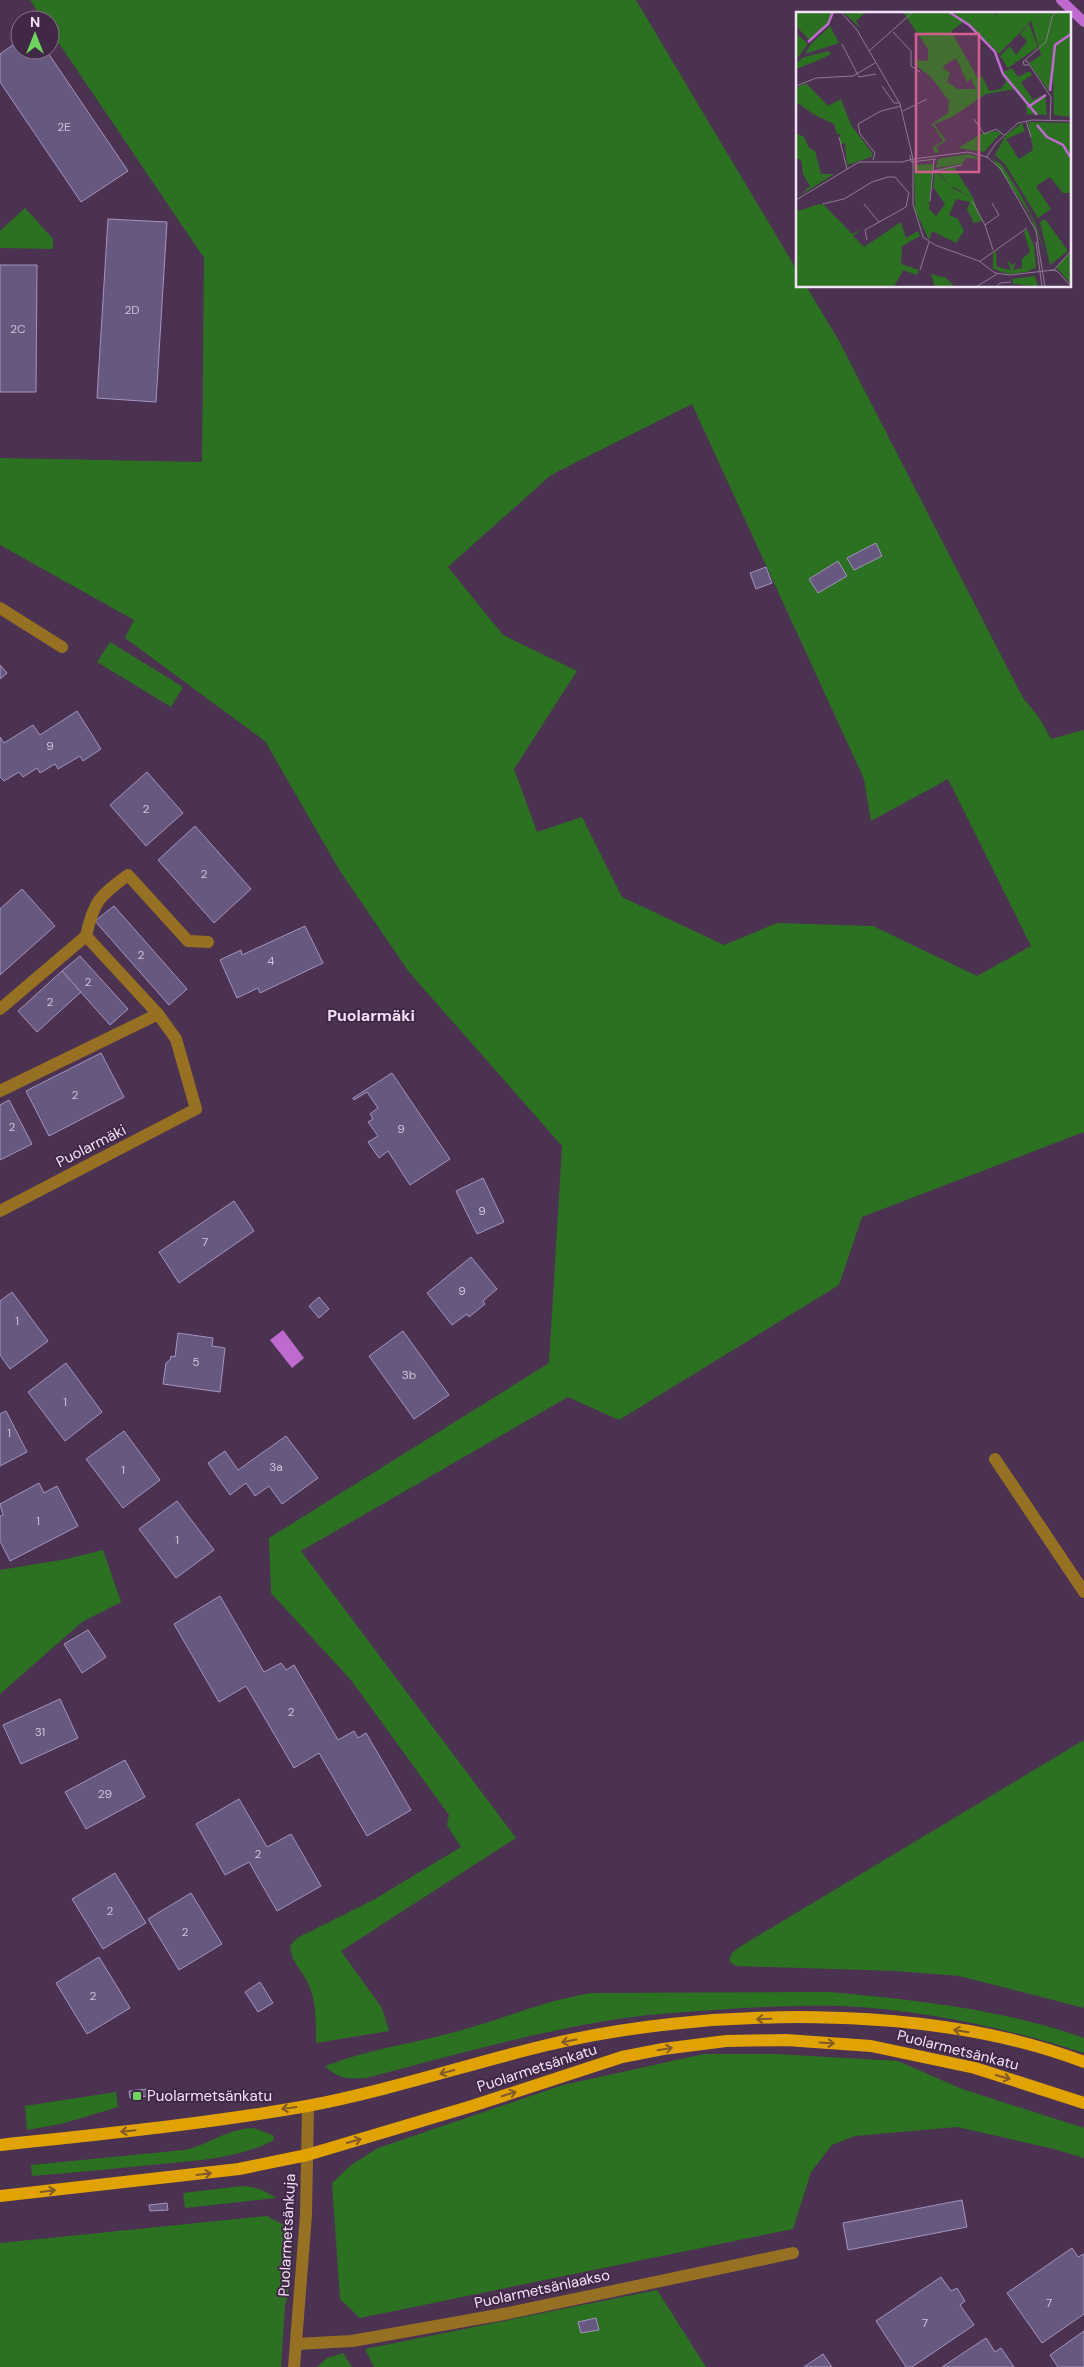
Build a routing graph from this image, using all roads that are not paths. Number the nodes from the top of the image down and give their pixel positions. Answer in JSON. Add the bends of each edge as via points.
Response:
{"nodes":[{"id":1,"x":0,"y":608,"type":"edge"},
{"id":2,"x":62,"y":648,"type":"dead end"},
{"id":3,"x":86,"y":936,"type":"junction"},
{"id":4,"x":208,"y":942,"type":"dead end"},
{"id":5,"x":0,"y":1009,"type":"edge"},
{"id":6,"x":158,"y":1014,"type":"junction"},
{"id":7,"x":0,"y":1092,"type":"edge"},
{"id":8,"x":0,"y":1211,"type":"edge"},
{"id":9,"x":995,"y":1460,"type":"dead end"},
{"id":10,"x":1084,"y":1592,"type":"edge"},
{"id":11,"x":1084,"y":2062,"type":"edge"},
{"id":12,"x":1084,"y":2102,"type":"edge"},
{"id":13,"x":308,"y":2106,"type":"junction"},
{"id":14,"x":0,"y":2145,"type":"edge"},
{"id":15,"x":307,"y":2155,"type":"junction"},
{"id":16,"x":0,"y":2196,"type":"edge"},
{"id":17,"x":793,"y":2252,"type":"dead end"},
{"id":18,"x":296,"y":2344,"type":"junction"},
{"id":19,"x":294,"y":2367,"type":"edge"}],
"edges":[{"from":1,"to":2,"type":"street"},
{"from":3,"to":4,"type":"street","via":[[90,918],[101,896],[128,875],[188,941]]},
{"from":3,"to":5,"type":"street"},
{"from":3,"to":6,"type":"street"},
{"from":6,"to":7,"type":"street"},
{"from":6,"to":8,"type":"street","name":"Puolarmäki","via":[[176,1039],[196,1109]]},
{"from":9,"to":10,"type":"street"},
{"from":11,"to":13,"type":"main road","name":"Puolarmetsänkatu","one_way":true,"via":[[1009,2040],[895,2022],[845,2018],[710,2021],[622,2030],[545,2046]]},
{"from":15,"to":12,"type":"main road","name":"Puolarmetsänkatu","one_way":true,"via":[[622,2057],[726,2041],[786,2040],[871,2046],[975,2068]]},
{"from":13,"to":14,"type":"main road","name":"Puolarmetsänkatu","one_way":true},
{"from":13,"to":15,"type":"street","name":"Puolarmetsänkuja"},
{"from":16,"to":15,"type":"main road","name":"Puolarmetsänkatu","one_way":true,"via":[[239,2169]]},
{"from":15,"to":18,"type":"street","name":"Puolarmetsänkuja"},
{"from":17,"to":18,"type":"street","name":"Puolarmetsänlaakso","via":[[509,2313],[352,2341]]},
{"from":18,"to":19,"type":"street","name":"Puolarmetsänkuja"}]}
